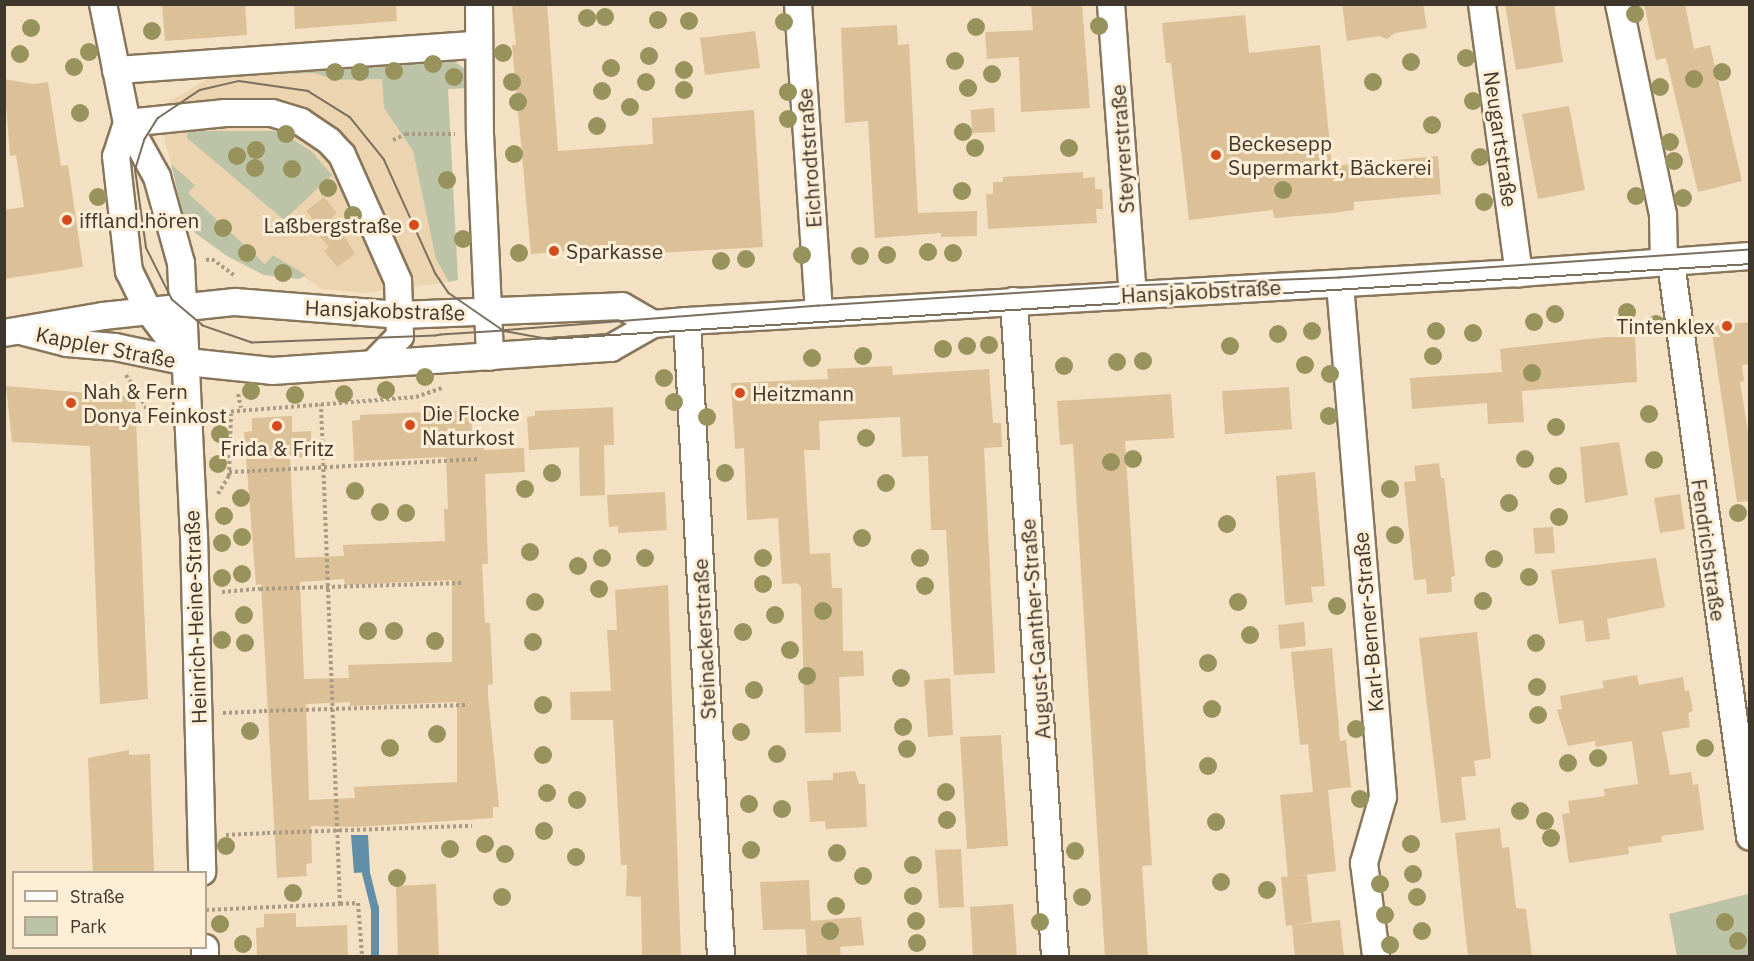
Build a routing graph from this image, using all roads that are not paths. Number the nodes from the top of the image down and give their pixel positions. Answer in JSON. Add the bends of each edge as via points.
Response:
{"nodes":[{"id":1,"x":103,"y":4,"type":"edge"},
{"id":2,"x":479,"y":4,"type":"edge"},
{"id":3,"x":798,"y":4,"type":"edge"},
{"id":4,"x":1111,"y":4,"type":"edge"},
{"id":5,"x":1482,"y":4,"type":"edge"},
{"id":6,"x":1619,"y":4,"type":"edge"},
{"id":7,"x":477,"y":45,"type":"junction"},
{"id":8,"x":116,"y":70,"type":"junction"},
{"id":9,"x":127,"y":123,"type":"junction"},
{"id":10,"x":1749,"y":256,"type":"edge"},
{"id":11,"x":1668,"y":263,"type":"junction"},
{"id":12,"x":1518,"y":273,"type":"junction"},
{"id":13,"x":1340,"y":284,"type":"junction"},
{"id":14,"x":1133,"y":294,"type":"junction"},
{"id":15,"x":1014,"y":301,"type":"junction"},
{"id":16,"x":185,"y":307,"type":"junction"},
{"id":17,"x":148,"y":310,"type":"junction"},
{"id":18,"x":489,"y":312,"type":"junction"},
{"id":19,"x":819,"y":312,"type":"junction"},
{"id":20,"x":401,"y":315,"type":"junction"},
{"id":21,"x":687,"y":321,"type":"junction"},
{"id":22,"x":653,"y":324,"type":"junction"},
{"id":23,"x":14,"y":332,"type":"edge"},
{"id":24,"x":490,"y":357,"type":"junction"},
{"id":25,"x":187,"y":362,"type":"junction"},
{"id":26,"x":373,"y":364,"type":"junction"},
{"id":27,"x":1749,"y":837,"type":"edge"},
{"id":28,"x":202,"y":871,"type":"edge"},
{"id":29,"x":721,"y":957,"type":"edge"},
{"id":30,"x":1055,"y":957,"type":"edge"},
{"id":31,"x":1376,"y":957,"type":"edge"}],
"edges":[{"from":1,"to":8,"type":"street"},
{"from":2,"to":7,"type":"street"},
{"from":3,"to":19,"type":"street","name":"Eichrodtstraße"},
{"from":4,"to":14,"type":"street","name":"Steyrerstraße"},
{"from":5,"to":12,"type":"street","name":"Neugartstraße"},
{"from":6,"to":11,"type":"street","name":"Fendrichstraße","via":[[1663,215]]},
{"from":7,"to":8,"type":"street"},
{"from":7,"to":18,"type":"street"},
{"from":8,"to":9,"type":"street"},
{"from":9,"to":16,"type":"street","name":"Heinrich-Heine-Straße","via":[[157,177],[181,263]]},
{"from":9,"to":17,"type":"street","via":[[116,156],[129,271]]},
{"from":9,"to":20,"type":"street","via":[[225,113],[272,113],[314,129],[342,155],[398,281]]},
{"from":10,"to":11,"type":"street","name":"Hansjakobstraße"},
{"from":11,"to":12,"type":"street","name":"Hansjakobstraße"},
{"from":11,"to":27,"type":"street","name":"Fendrichstraße"},
{"from":12,"to":13,"type":"street","name":"Hansjakobstraße"},
{"from":13,"to":14,"type":"street","name":"Hansjakobstraße"},
{"from":13,"to":31,"type":"street","name":"Karl-Berner-Straße","via":[[1383,797],[1364,863]]},
{"from":14,"to":15,"type":"street","name":"Hansjakobstraße"},
{"from":15,"to":19,"type":"street","name":"Hansjakobstraße"},
{"from":15,"to":30,"type":"street","name":"August-Ganther-Straße"},
{"from":16,"to":17,"type":"street","name":"Hansjakobstraße"},
{"from":16,"to":20,"type":"street","name":"Hansjakobstraße","via":[[236,302]]},
{"from":16,"to":25,"type":"street","name":"Heinrich-Heine-Straße"},
{"from":17,"to":23,"type":"street","name":"Kappler Straße"},
{"from":17,"to":25,"type":"street"},
{"from":18,"to":20,"type":"street","name":"Hansjakobstraße"},
{"from":18,"to":22,"type":"street","name":"Hansjakobstraße","via":[[622,306]]},
{"from":18,"to":24,"type":"street"},
{"from":19,"to":21,"type":"street","name":"Hansjakobstraße"},
{"from":20,"to":26,"type":"street","via":[[398,342]]},
{"from":21,"to":22,"type":"street","name":"Hansjakobstraße"},
{"from":21,"to":29,"type":"street","name":"Steinackerstraße"},
{"from":22,"to":24,"type":"street","name":"Hansjakobstraße","via":[[611,348]]},
{"from":23,"to":25,"type":"street","name":"Kappler Straße"},
{"from":24,"to":26,"type":"street","name":"Hansjakobstraße"},
{"from":25,"to":26,"type":"street","name":"Hansjakobstraße","via":[[272,371]]},
{"from":25,"to":28,"type":"street","name":"Heinrich-Heine-Straße"}]}
